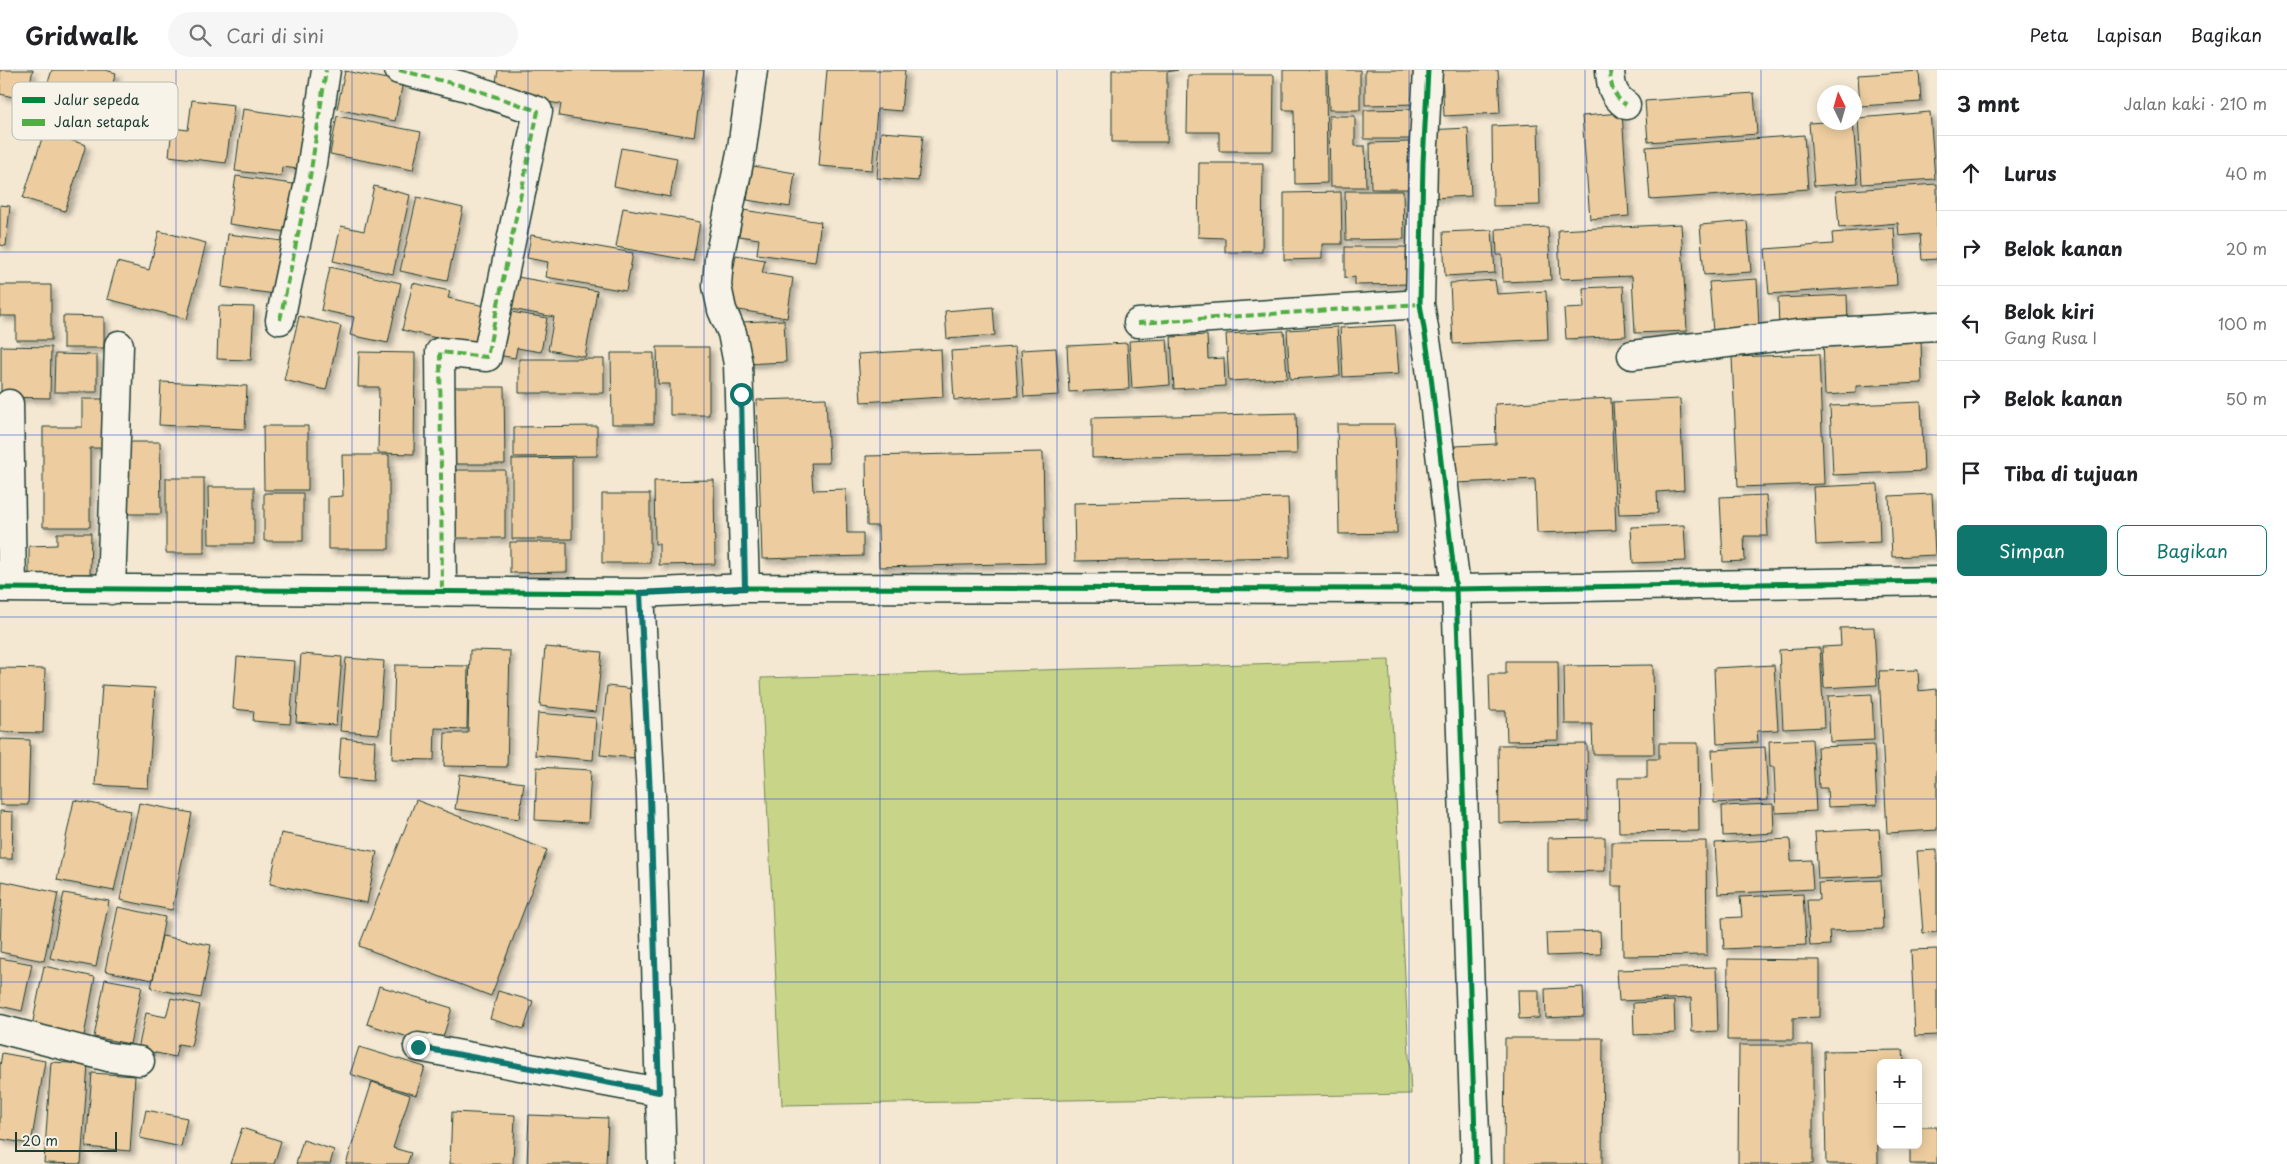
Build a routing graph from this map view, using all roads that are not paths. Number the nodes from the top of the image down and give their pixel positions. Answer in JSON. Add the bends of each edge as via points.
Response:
{"nodes":[{"id":1,"x":326,"y":70,"type":"edge"},
{"id":2,"x":399,"y":70,"type":"edge"},
{"id":3,"x":754,"y":70,"type":"edge"},
{"id":4,"x":1428,"y":70,"type":"edge"},
{"id":5,"x":1610,"y":70,"type":"edge"},
{"id":6,"x":1626,"y":105,"type":"dead end"},
{"id":7,"x":1420,"y":304,"type":"junction"},
{"id":8,"x":280,"y":320,"type":"dead end"},
{"id":9,"x":1138,"y":322,"type":"dead end"},
{"id":10,"x":1937,"y":326,"type":"edge"},
{"id":11,"x":119,"y":345,"type":"dead end"},
{"id":12,"x":1632,"y":354,"type":"dead end"},
{"id":13,"x":9,"y":404,"type":"dead end"},
{"id":14,"x":1937,"y":581,"type":"edge"},
{"id":15,"x":6,"y":588,"type":"edge"},
{"id":16,"x":745,"y":588,"type":"junction"},
{"id":17,"x":1456,"y":589,"type":"junction"},
{"id":18,"x":111,"y":590,"type":"junction"},
{"id":19,"x":442,"y":592,"type":"junction"},
{"id":20,"x":640,"y":593,"type":"junction"},
{"id":21,"x":0,"y":1029,"type":"edge"},
{"id":22,"x":418,"y":1047,"type":"dead end"},
{"id":23,"x":140,"y":1061,"type":"dead end"},
{"id":24,"x":659,"y":1092,"type":"junction"},
{"id":25,"x":662,"y":1164,"type":"edge"},
{"id":26,"x":1476,"y":1164,"type":"edge"}],
"edges":[{"from":1,"to":8,"type":"street","via":[[310,177]]},
{"from":2,"to":19,"type":"street","via":[[538,112],[487,357],[440,352]]},
{"from":3,"to":16,"type":"street","via":[[719,258],[717,286],[738,364]]},
{"from":4,"to":7,"type":"street"},
{"from":5,"to":6,"type":"street","via":[[1612,89]]},
{"from":7,"to":9,"type":"street"},
{"from":7,"to":17,"type":"street"},
{"from":10,"to":12,"type":"street","via":[[1798,334]]},
{"from":11,"to":18,"type":"street"},
{"from":13,"to":15,"type":"street"},
{"from":14,"to":17,"type":"street"},
{"from":15,"to":18,"type":"street"},
{"from":16,"to":17,"type":"street"},
{"from":16,"to":20,"type":"street"},
{"from":17,"to":26,"type":"street"},
{"from":18,"to":19,"type":"street"},
{"from":19,"to":20,"type":"street"},
{"from":20,"to":24,"type":"street"},
{"from":21,"to":23,"type":"street","via":[[108,1057]]},
{"from":22,"to":24,"type":"street"},
{"from":24,"to":25,"type":"street"}]}
